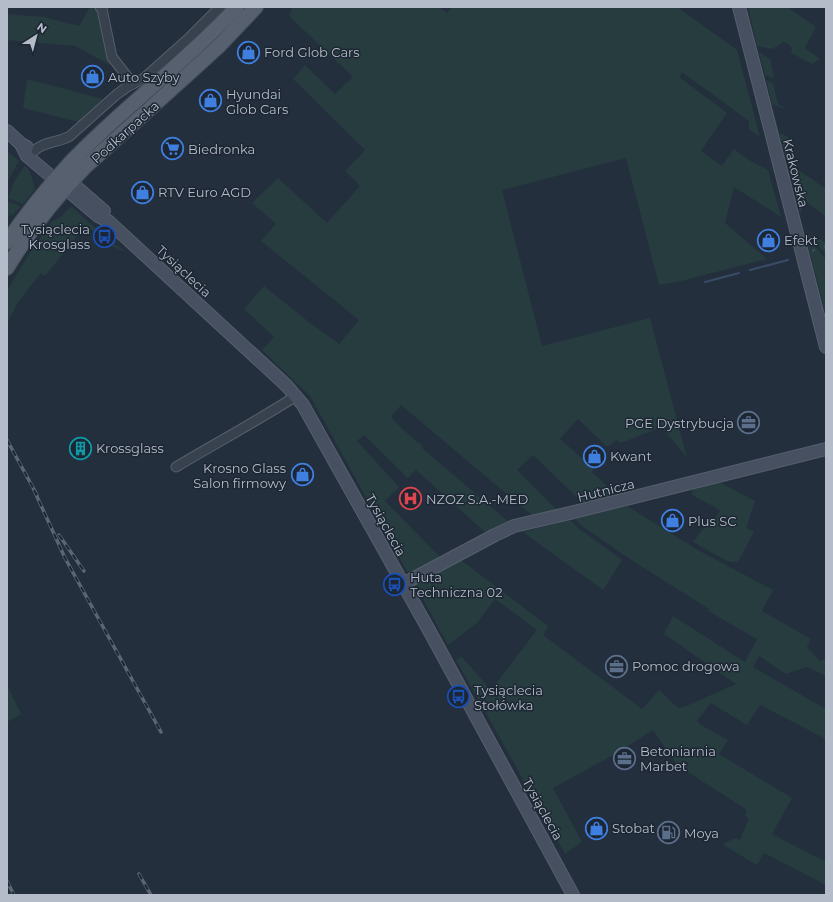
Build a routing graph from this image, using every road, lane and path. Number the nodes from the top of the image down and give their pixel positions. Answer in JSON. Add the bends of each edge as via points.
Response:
{"nodes":[{"id":1,"x":100,"y":7,"type":"edge"},
{"id":2,"x":220,"y":7,"type":"edge"},
{"id":3,"x":237,"y":7,"type":"edge"},
{"id":4,"x":256,"y":7,"type":"edge"},
{"id":5,"x":738,"y":7,"type":"edge"},
{"id":6,"x":133,"y":84,"type":"junction"},
{"id":7,"x":7,"y":131,"type":"edge"},
{"id":8,"x":21,"y":144,"type":"junction"},
{"id":9,"x":34,"y":151,"type":"junction"},
{"id":10,"x":63,"y":181,"type":"junction"},
{"id":11,"x":7,"y":242,"type":"edge"},
{"id":12,"x":7,"y":268,"type":"edge"},
{"id":13,"x":826,"y":347,"type":"edge"},
{"id":14,"x":296,"y":396,"type":"junction"},
{"id":15,"x":826,"y":449,"type":"edge"},
{"id":16,"x":176,"y":467,"type":"dead end"},
{"id":17,"x":403,"y":584,"type":"junction"},
{"id":18,"x":574,"y":895,"type":"edge"}],
"edges":[{"from":1,"to":6,"type":"street","via":[[112,57]]},
{"from":2,"to":6,"type":"street","via":[[144,78]]},
{"from":3,"to":10,"type":"main road","name":"Podkarpacka","via":[[102,132]]},
{"from":4,"to":10,"type":"main road","name":"Podkarpacka","via":[[216,49],[86,166]]},
{"from":5,"to":13,"type":"street","name":"Krakowska","via":[[758,76]]},
{"from":6,"to":9,"type":"street","via":[[116,94],[70,136],[43,144]]},
{"from":7,"to":8,"type":"street"},
{"from":8,"to":9,"type":"street"},
{"from":8,"to":10,"type":"street","via":[[27,156]]},
{"from":9,"to":10,"type":"street"},
{"from":10,"to":11,"type":"main road","name":"Podkarpacka"},
{"from":10,"to":12,"type":"main road","name":"Podkarpacka"},
{"from":10,"to":14,"type":"street","name":"Tysiąclecia","via":[[105,212],[108,221]]},
{"from":14,"to":16,"type":"street"},
{"from":14,"to":17,"type":"street","name":"Tysiąclecia","via":[[309,414]]},
{"from":15,"to":17,"type":"street","name":"Hutnicza","via":[[514,526]]},
{"from":17,"to":18,"type":"street","name":"Tysiąclecia"}]}
